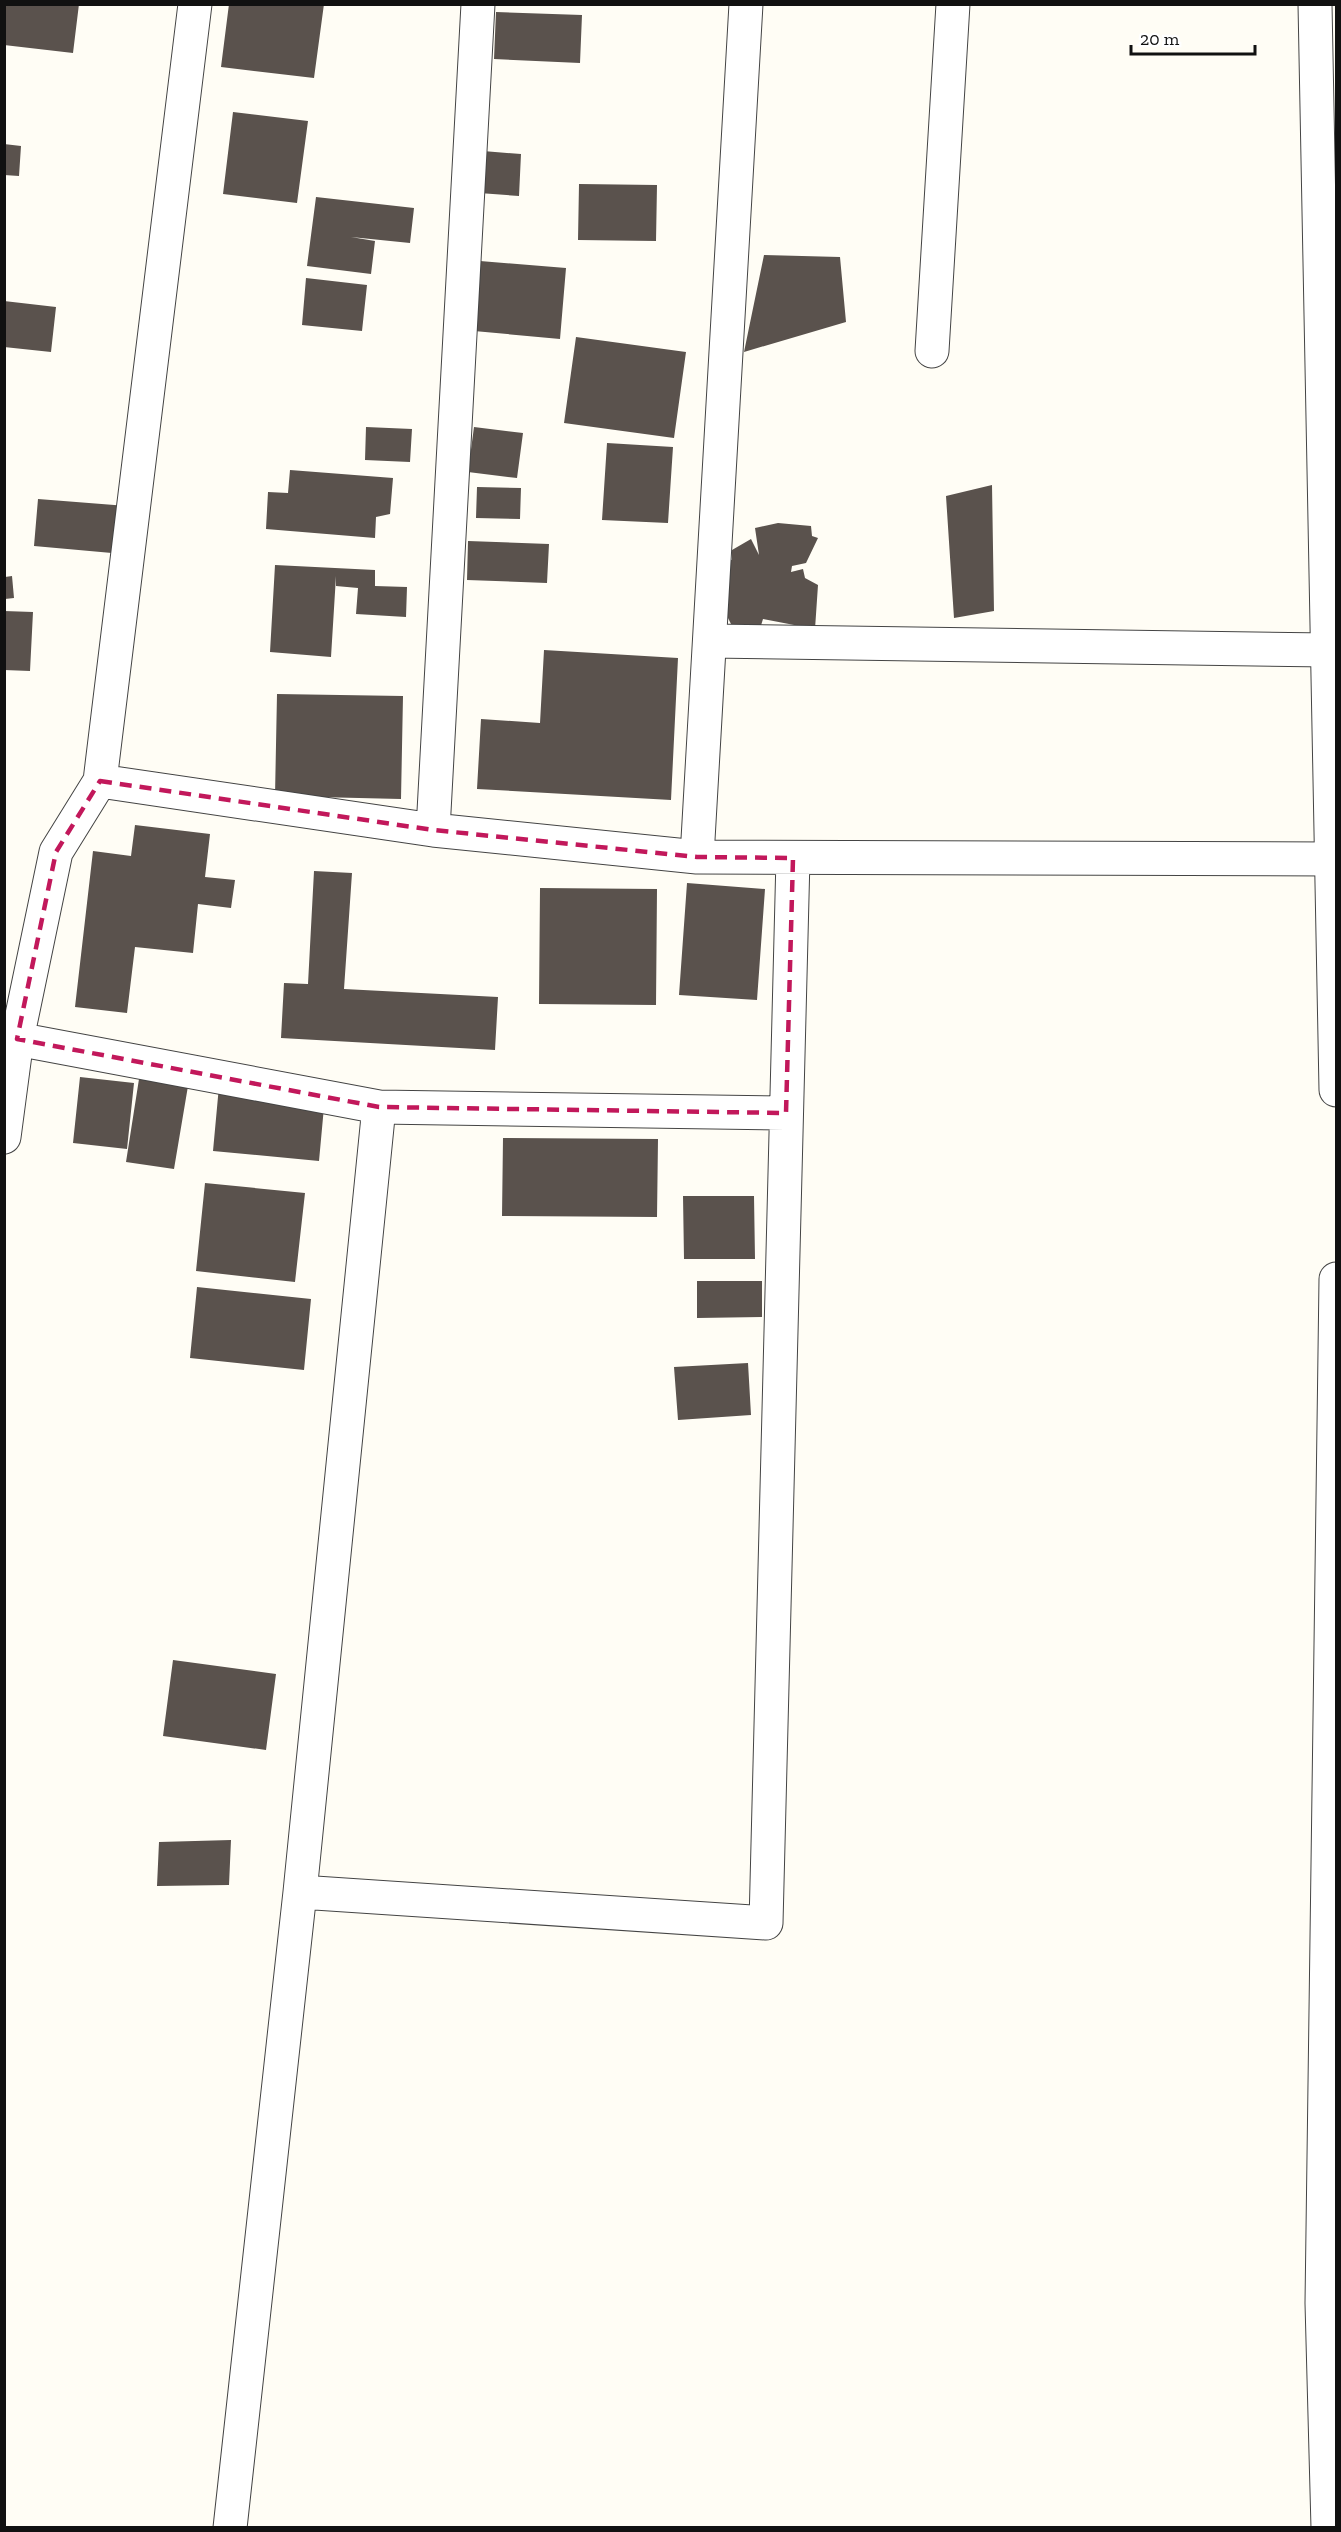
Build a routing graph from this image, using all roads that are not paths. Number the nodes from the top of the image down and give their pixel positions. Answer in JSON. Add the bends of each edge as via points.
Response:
{"nodes":[{"id":1,"x":195,"y":4,"type":"edge"},
{"id":2,"x":478,"y":4,"type":"edge"},
{"id":3,"x":746,"y":4,"type":"edge"},
{"id":4,"x":953,"y":4,"type":"edge"},
{"id":5,"x":1315,"y":4,"type":"edge"},
{"id":6,"x":932,"y":351,"type":"dead end"},
{"id":7,"x":710,"y":641,"type":"junction"},
{"id":8,"x":1328,"y":650,"type":"junction"},
{"id":9,"x":100,"y":781,"type":"junction"},
{"id":10,"x":433,"y":830,"type":"junction"},
{"id":11,"x":697,"y":858,"type":"junction"},
{"id":12,"x":793,"y":858,"type":"junction"},
{"id":13,"x":1332,"y":859,"type":"junction"},
{"id":14,"x":18,"y":974,"type":"edge"},
{"id":15,"x":17,"y":1039,"type":"junction"},
{"id":16,"x":1336,"y":1090,"type":"edge"},
{"id":17,"x":379,"y":1107,"type":"junction"},
{"id":18,"x":786,"y":1113,"type":"junction"},
{"id":19,"x":4,"y":1137,"type":"edge"},
{"id":20,"x":1336,"y":1279,"type":"edge"},
{"id":21,"x":1332,"y":1865,"type":"edge"},
{"id":22,"x":300,"y":1892,"type":"junction"},
{"id":23,"x":230,"y":2528,"type":"edge"},
{"id":24,"x":1328,"y":2528,"type":"edge"}],
"edges":[{"from":1,"to":9,"type":"street"},
{"from":2,"to":10,"type":"street"},
{"from":3,"to":7,"type":"street"},
{"from":4,"to":6,"type":"street"},
{"from":5,"to":8,"type":"street"},
{"from":7,"to":8,"type":"street"},
{"from":7,"to":11,"type":"street"},
{"from":8,"to":13,"type":"street"},
{"from":9,"to":10,"type":"street"},
{"from":9,"to":14,"type":"street","via":[[56,852]]},
{"from":10,"to":11,"type":"street"},
{"from":11,"to":12,"type":"street"},
{"from":12,"to":13,"type":"street"},
{"from":12,"to":18,"type":"street"},
{"from":13,"to":16,"type":"street"},
{"from":14,"to":15,"type":"street"},
{"from":15,"to":17,"type":"street"},
{"from":15,"to":19,"type":"street"},
{"from":17,"to":18,"type":"street"},
{"from":17,"to":22,"type":"street"},
{"from":18,"to":22,"type":"street","via":[[766,1923]]},
{"from":20,"to":21,"type":"street"},
{"from":21,"to":24,"type":"street","via":[[1322,2303]]},
{"from":22,"to":23,"type":"street"}]}
